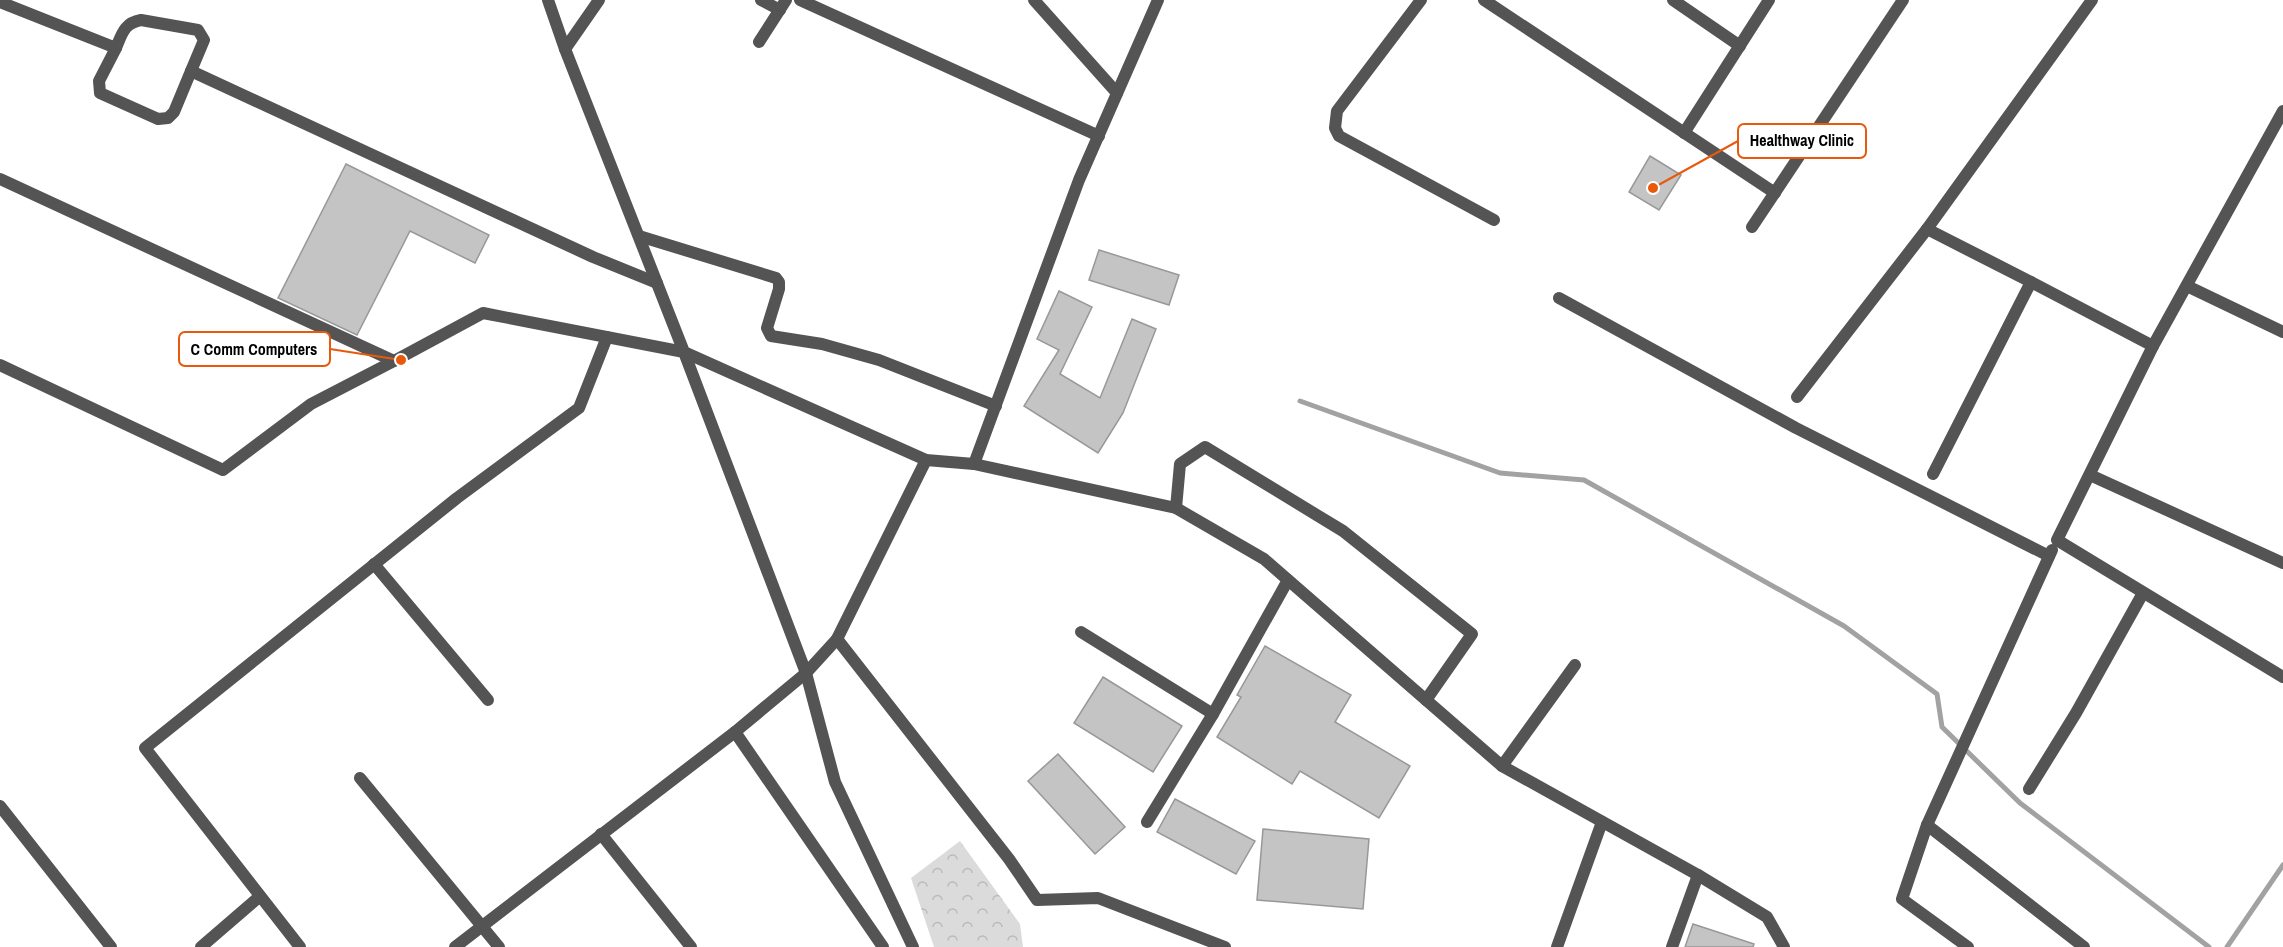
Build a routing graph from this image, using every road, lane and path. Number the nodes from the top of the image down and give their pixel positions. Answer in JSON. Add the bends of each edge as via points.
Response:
{"nodes":[{"id":1,"x":548,"y":0,"type":"edge"},
{"id":2,"x":599,"y":0,"type":"edge"},
{"id":3,"x":760,"y":0,"type":"edge"},
{"id":4,"x":800,"y":0,"type":"edge"},
{"id":5,"x":1034,"y":0,"type":"edge"},
{"id":6,"x":1158,"y":0,"type":"edge"},
{"id":7,"x":1421,"y":0,"type":"edge"},
{"id":8,"x":1484,"y":0,"type":"edge"},
{"id":9,"x":1673,"y":0,"type":"edge"},
{"id":10,"x":1769,"y":0,"type":"edge"},
{"id":11,"x":1903,"y":0,"type":"edge"},
{"id":12,"x":2092,"y":0,"type":"edge"},
{"id":13,"x":0,"y":2,"type":"edge"},
{"id":14,"x":783,"y":5,"type":"edge"},
{"id":15,"x":759,"y":42,"type":"dead end"},
{"id":16,"x":1740,"y":46,"type":"junction"},
{"id":17,"x":116,"y":48,"type":"junction"},
{"id":18,"x":565,"y":49,"type":"junction"},
{"id":19,"x":191,"y":71,"type":"junction"},
{"id":20,"x":1117,"y":93,"type":"junction"},
{"id":21,"x":2283,"y":111,"type":"edge"},
{"id":22,"x":1684,"y":133,"type":"junction"},
{"id":23,"x":1099,"y":136,"type":"junction"},
{"id":24,"x":0,"y":178,"type":"edge"},
{"id":25,"x":1775,"y":193,"type":"junction"},
{"id":26,"x":1494,"y":220,"type":"dead end"},
{"id":27,"x":1752,"y":227,"type":"dead end"},
{"id":28,"x":1928,"y":229,"type":"junction"},
{"id":29,"x":639,"y":236,"type":"junction"},
{"id":30,"x":2031,"y":282,"type":"junction"},
{"id":31,"x":657,"y":283,"type":"junction"},
{"id":32,"x":2187,"y":286,"type":"junction"},
{"id":33,"x":1559,"y":298,"type":"dead end"},
{"id":34,"x":2283,"y":332,"type":"edge"},
{"id":35,"x":607,"y":337,"type":"junction"},
{"id":36,"x":2153,"y":346,"type":"junction"},
{"id":37,"x":684,"y":352,"type":"junction"},
{"id":38,"x":394,"y":361,"type":"junction"},
{"id":39,"x":0,"y":365,"type":"edge"},
{"id":40,"x":1797,"y":397,"type":"dead end"},
{"id":41,"x":996,"y":406,"type":"junction"},
{"id":42,"x":926,"y":460,"type":"junction"},
{"id":43,"x":974,"y":464,"type":"junction"},
{"id":44,"x":1933,"y":474,"type":"dead end"},
{"id":45,"x":2090,"y":475,"type":"junction"},
{"id":46,"x":1176,"y":508,"type":"junction"},
{"id":47,"x":2057,"y":540,"type":"junction"},
{"id":48,"x":2049,"y":556,"type":"junction"},
{"id":49,"x":374,"y":564,"type":"junction"},
{"id":50,"x":2283,"y":564,"type":"edge"},
{"id":51,"x":1288,"y":580,"type":"junction"},
{"id":52,"x":2143,"y":593,"type":"junction"},
{"id":53,"x":1081,"y":632,"type":"dead end"},
{"id":54,"x":837,"y":639,"type":"junction"},
{"id":55,"x":1575,"y":665,"type":"dead end"},
{"id":56,"x":806,"y":673,"type":"junction"},
{"id":57,"x":2283,"y":677,"type":"edge"},
{"id":58,"x":489,"y":700,"type":"dead end"},
{"id":59,"x":1426,"y":700,"type":"junction"},
{"id":60,"x":1213,"y":714,"type":"junction"},
{"id":61,"x":735,"y":732,"type":"junction"},
{"id":62,"x":1502,"y":766,"type":"junction"},
{"id":63,"x":360,"y":778,"type":"dead end"},
{"id":64,"x":2030,"y":789,"type":"dead end"},
{"id":65,"x":0,"y":806,"type":"edge"},
{"id":66,"x":1147,"y":822,"type":"dead end"},
{"id":67,"x":1602,"y":822,"type":"junction"},
{"id":68,"x":1927,"y":825,"type":"junction"},
{"id":69,"x":601,"y":834,"type":"junction"},
{"id":70,"x":1698,"y":875,"type":"junction"},
{"id":71,"x":259,"y":897,"type":"junction"},
{"id":72,"x":481,"y":926,"type":"junction"},
{"id":73,"x":111,"y":947,"type":"edge"},
{"id":74,"x":201,"y":947,"type":"edge"},
{"id":75,"x":300,"y":947,"type":"edge"},
{"id":76,"x":455,"y":947,"type":"edge"},
{"id":77,"x":499,"y":947,"type":"edge"},
{"id":78,"x":691,"y":947,"type":"edge"},
{"id":79,"x":883,"y":947,"type":"edge"},
{"id":80,"x":913,"y":947,"type":"edge"},
{"id":81,"x":1225,"y":947,"type":"edge"},
{"id":82,"x":1557,"y":947,"type":"edge"},
{"id":83,"x":1672,"y":947,"type":"edge"},
{"id":84,"x":1784,"y":947,"type":"edge"},
{"id":85,"x":1968,"y":947,"type":"edge"},
{"id":86,"x":2084,"y":947,"type":"edge"}],
"edges":[{"from":1,"to":18,"type":"street"},
{"from":2,"to":18,"type":"street"},
{"from":3,"to":14,"type":"street"},
{"from":4,"to":23,"type":"street"},
{"from":5,"to":20,"type":"street"},
{"from":6,"to":20,"type":"street"},
{"from":7,"to":26,"type":"street","via":[[1337,111],[1335,128],[1339,136]]},
{"from":8,"to":22,"type":"street"},
{"from":9,"to":16,"type":"street"},
{"from":10,"to":16,"type":"street"},
{"from":11,"to":25,"type":"street"},
{"from":12,"to":28,"type":"street"},
{"from":13,"to":17,"type":"street"},
{"from":14,"to":15,"type":"street"},
{"from":16,"to":22,"type":"street"},
{"from":17,"to":19,"type":"street","via":[[126,26],[133,21],[198,30],[204,40]]},
{"from":17,"to":19,"type":"street","via":[[99,81],[100,93],[158,119],[168,118],[174,112]]},
{"from":18,"to":29,"type":"street"},
{"from":19,"to":31,"type":"street"},
{"from":20,"to":23,"type":"street"},
{"from":21,"to":32,"type":"street"},
{"from":22,"to":25,"type":"street"},
{"from":23,"to":41,"type":"street","via":[[1075,190]]},
{"from":24,"to":38,"type":"street"},
{"from":25,"to":27,"type":"street"},
{"from":28,"to":30,"type":"street"},
{"from":28,"to":40,"type":"street"},
{"from":29,"to":31,"type":"street"},
{"from":29,"to":41,"type":"street","via":[[776,279],[779,289],[767,328],[771,336],[822,344],[879,360]]},
{"from":30,"to":36,"type":"street"},
{"from":30,"to":44,"type":"street"},
{"from":31,"to":37,"type":"street"},
{"from":32,"to":34,"type":"street"},
{"from":32,"to":36,"type":"street"},
{"from":33,"to":48,"type":"street","via":[[1796,428]]},
{"from":35,"to":37,"type":"street"},
{"from":35,"to":38,"type":"street","via":[[483,313]]},
{"from":35,"to":49,"type":"street","via":[[579,408]]},
{"from":36,"to":45,"type":"street"},
{"from":37,"to":42,"type":"street"},
{"from":37,"to":56,"type":"street"},
{"from":38,"to":39,"type":"street","via":[[311,404],[223,470]]},
{"from":41,"to":43,"type":"street"},
{"from":42,"to":43,"type":"street"},
{"from":42,"to":54,"type":"street"},
{"from":43,"to":46,"type":"street"},
{"from":45,"to":47,"type":"street"},
{"from":45,"to":50,"type":"street"},
{"from":46,"to":51,"type":"street","via":[[1264,559]]},
{"from":46,"to":59,"type":"street","via":[[1180,464],[1205,447],[1343,531],[1472,634]]},
{"from":47,"to":48,"type":"street"},
{"from":47,"to":52,"type":"street"},
{"from":48,"to":68,"type":"street"},
{"from":49,"to":58,"type":"street"},
{"from":49,"to":71,"type":"street","via":[[145,748]]},
{"from":51,"to":59,"type":"street"},
{"from":51,"to":60,"type":"street"},
{"from":52,"to":57,"type":"street"},
{"from":52,"to":64,"type":"street"},
{"from":53,"to":60,"type":"street"},
{"from":54,"to":56,"type":"street"},
{"from":54,"to":81,"type":"street","via":[[1037,900],[1098,898]]},
{"from":55,"to":62,"type":"street"},
{"from":56,"to":61,"type":"street"},
{"from":56,"to":80,"type":"street","via":[[835,782]]},
{"from":59,"to":62,"type":"street"},
{"from":60,"to":66,"type":"street"},
{"from":61,"to":69,"type":"street"},
{"from":61,"to":79,"type":"street"},
{"from":62,"to":67,"type":"street"},
{"from":63,"to":72,"type":"street"},
{"from":65,"to":73,"type":"street"},
{"from":67,"to":70,"type":"street"},
{"from":67,"to":82,"type":"street"},
{"from":68,"to":85,"type":"street","via":[[1902,900]]},
{"from":68,"to":86,"type":"street"},
{"from":69,"to":72,"type":"street"},
{"from":69,"to":78,"type":"street"},
{"from":70,"to":83,"type":"street"},
{"from":70,"to":84,"type":"street","via":[[1767,917]]},
{"from":71,"to":74,"type":"street"},
{"from":71,"to":75,"type":"street"},
{"from":72,"to":76,"type":"street"},
{"from":72,"to":77,"type":"street"}]}
